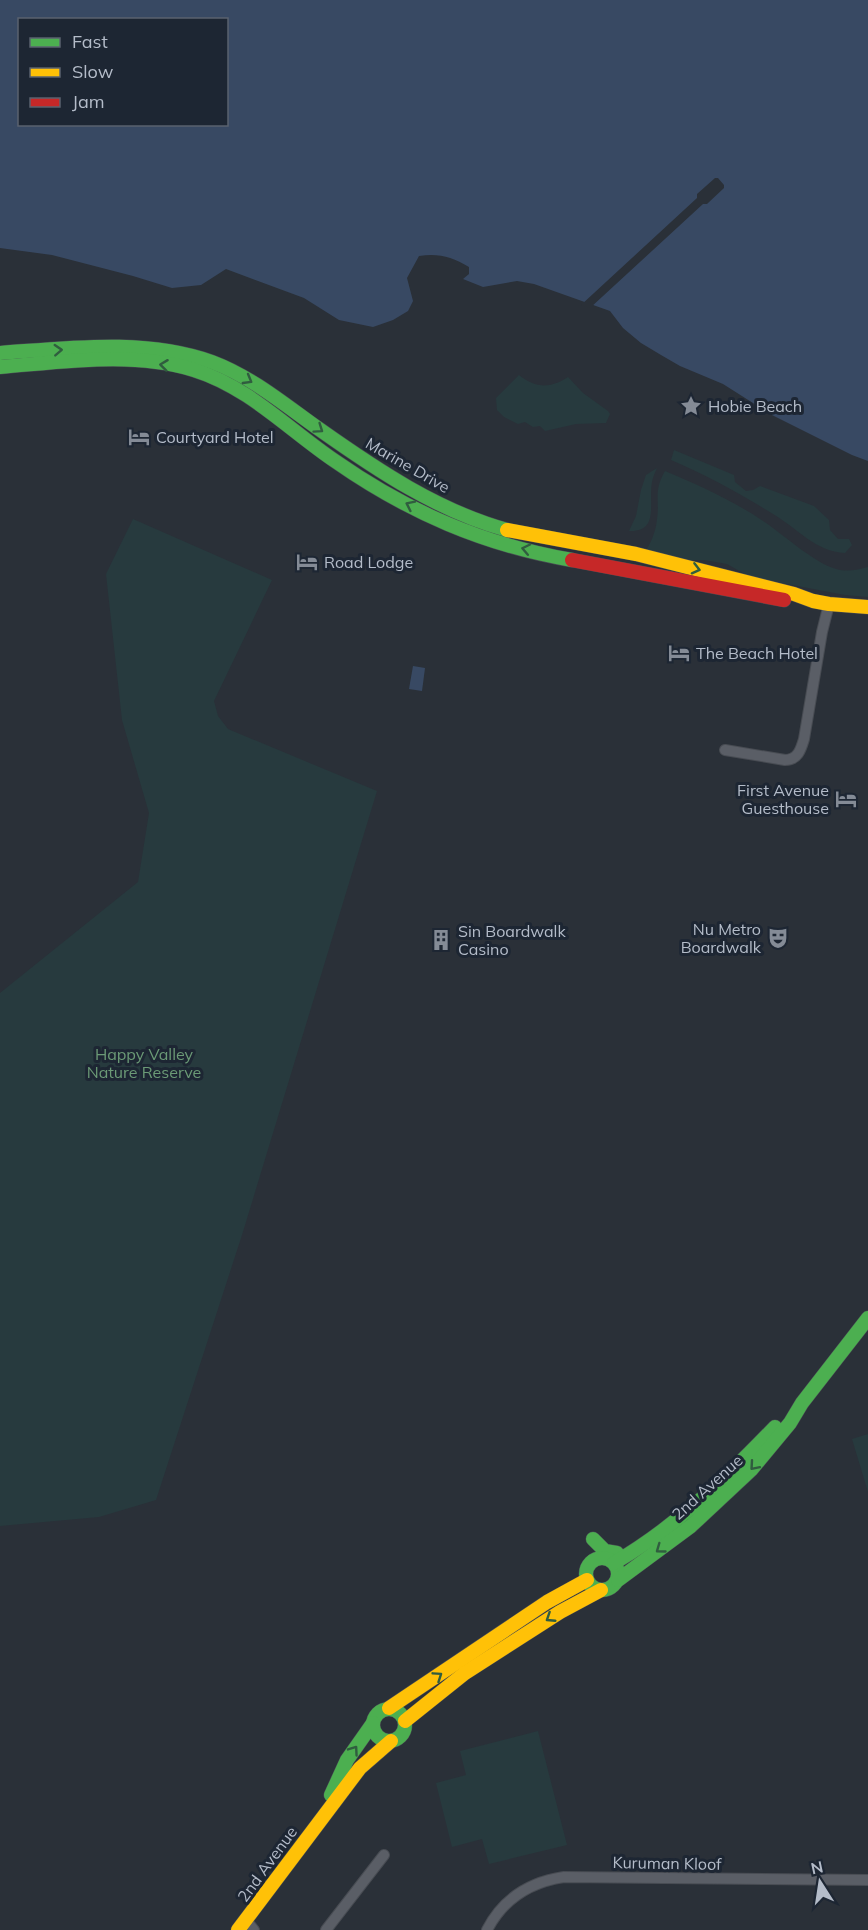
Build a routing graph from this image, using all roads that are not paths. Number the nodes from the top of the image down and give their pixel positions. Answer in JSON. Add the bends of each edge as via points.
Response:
{"nodes":[{"id":1,"x":0,"y":353,"type":"edge"},
{"id":2,"x":0,"y":368,"type":"edge"},
{"id":3,"x":813,"y":602,"type":"junction"},
{"id":4,"x":829,"y":604,"type":"junction"},
{"id":5,"x":868,"y":607,"type":"edge"},
{"id":6,"x":725,"y":750,"type":"dead end"},
{"id":7,"x":868,"y":1318,"type":"edge"},
{"id":8,"x":733,"y":1480,"type":"junction"},
{"id":9,"x":656,"y":1536,"type":"junction"},
{"id":10,"x":593,"y":1539,"type":"dead end"},
{"id":11,"x":614,"y":1563,"type":"junction"},
{"id":12,"x":587,"y":1580,"type":"junction"},
{"id":13,"x":618,"y":1580,"type":"junction"},
{"id":14,"x":601,"y":1590,"type":"junction"},
{"id":15,"x":389,"y":1708,"type":"junction"},
{"id":16,"x":405,"y":1721,"type":"junction"},
{"id":17,"x":373,"y":1723,"type":"junction"},
{"id":18,"x":391,"y":1741,"type":"junction"},
{"id":19,"x":322,"y":1817,"type":"junction"},
{"id":20,"x":384,"y":1855,"type":"dead end"},
{"id":21,"x":868,"y":1880,"type":"edge"},
{"id":22,"x":246,"y":1927,"type":"edge"},
{"id":23,"x":326,"y":1930,"type":"edge"},
{"id":24,"x":487,"y":1930,"type":"edge"}],
"edges":[{"from":1,"to":3,"type":"main road","name":"Marine Drive","one_way":true,"via":[[155,349],[196,357],[253,383],[399,482],[468,517],[495,527],[613,549],[757,584]]},
{"from":3,"to":2,"type":"main road","name":"Marine Drive","one_way":true,"via":[[779,600],[480,538],[368,483],[236,390],[194,370],[138,362]]},
{"from":3,"to":4,"type":"main road","name":"Marine Drive"},
{"from":4,"to":5,"type":"main road","name":"Marine Drive"},
{"from":4,"to":6,"type":"street","via":[[799,752],[785,760]]},
{"from":7,"to":8,"type":"main road","name":"2nd Avenue","via":[[802,1403],[785,1417]]},
{"from":8,"to":9,"type":"main road","name":"2nd Avenue"},
{"from":8,"to":13,"type":"main road","name":"2nd Avenue","one_way":true,"via":[[691,1526]]},
{"from":9,"to":10,"type":"main road","via":[[621,1553],[605,1551]]},
{"from":9,"to":11,"type":"main road","name":"2nd Avenue"},
{"from":11,"to":12,"type":"main road","name":"2nd Avenue","via":[[602,1558],[593,1561],[587,1569]]},
{"from":11,"to":13,"type":"main road"},
{"from":12,"to":14,"type":"main road"},
{"from":15,"to":12,"type":"main road","name":"2nd Avenue","one_way":true,"via":[[547,1602]]},
{"from":13,"to":14,"type":"main road","name":"2nd Avenue"},
{"from":14,"to":16,"type":"main road","name":"2nd Avenue","one_way":true,"via":[[465,1673]]},
{"from":15,"to":16,"type":"main road","via":[[401,1713]]},
{"from":15,"to":17,"type":"main road","name":"2nd Avenue","via":[[378,1713]]},
{"from":16,"to":18,"type":"main road","name":"2nd Avenue","via":[[403,1734]]},
{"from":17,"to":18,"type":"main road","via":[[379,1737]]},
{"from":19,"to":17,"type":"main road","name":"2nd Avenue","one_way":true,"via":[[347,1760]]},
{"from":18,"to":19,"type":"main road","name":"2nd Avenue","via":[[360,1768]]},
{"from":19,"to":22,"type":"main road","name":"2nd Avenue"},
{"from":20,"to":23,"type":"street"},
{"from":21,"to":24,"type":"street","name":"Kuruman Kloof","via":[[564,1877],[526,1888],[498,1911]]}]}
